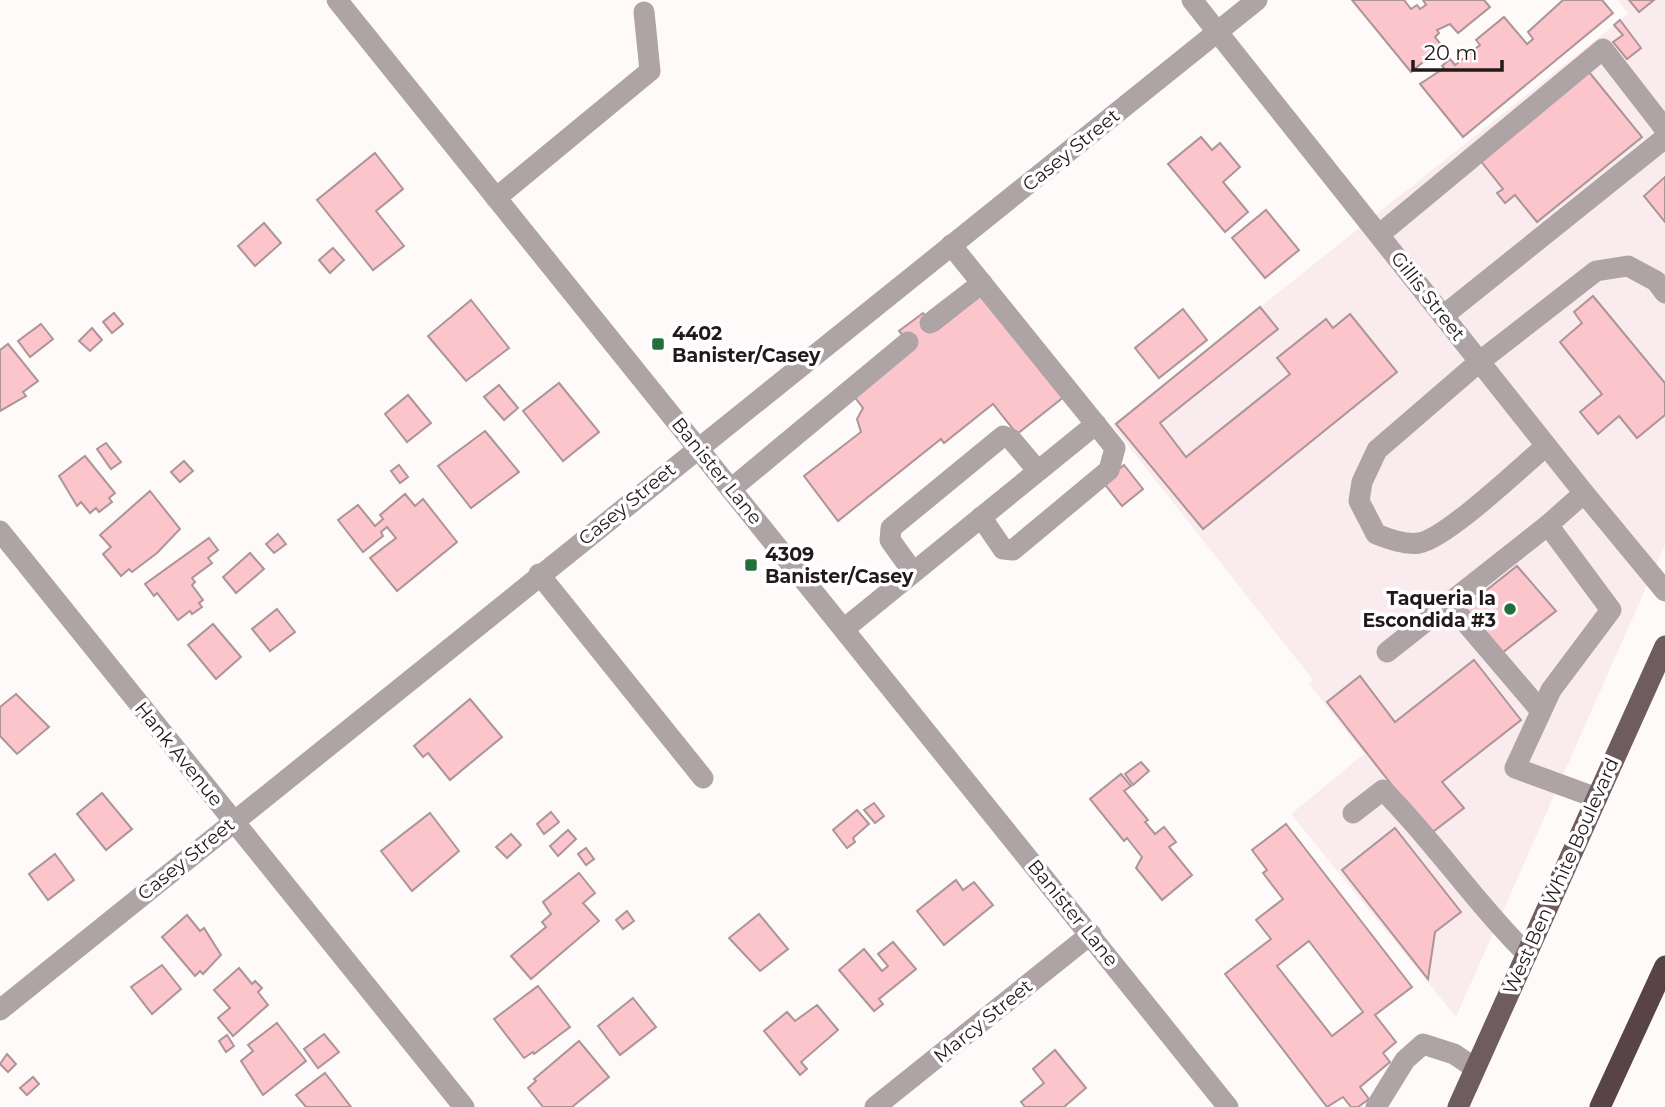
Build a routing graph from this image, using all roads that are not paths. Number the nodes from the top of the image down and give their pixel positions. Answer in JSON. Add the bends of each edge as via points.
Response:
{"nodes":[{"id":1,"x":338,"y":0,"type":"edge"},
{"id":2,"x":1192,"y":0,"type":"edge"},
{"id":3,"x":1257,"y":0,"type":"edge"},
{"id":4,"x":644,"y":12,"type":"dead end"},
{"id":5,"x":1218,"y":33,"type":"junction"},
{"id":6,"x":1665,"y":129,"type":"edge"},
{"id":7,"x":1665,"y":138,"type":"edge"},
{"id":8,"x":496,"y":198,"type":"junction"},
{"id":9,"x":1380,"y":234,"type":"junction"},
{"id":10,"x":951,"y":245,"type":"junction"},
{"id":11,"x":982,"y":283,"type":"junction"},
{"id":12,"x":1665,"y":293,"type":"edge"},
{"id":13,"x":1443,"y":316,"type":"junction"},
{"id":14,"x":930,"y":323,"type":"dead end"},
{"id":15,"x":908,"y":342,"type":"dead end"},
{"id":16,"x":1479,"y":362,"type":"junction"},
{"id":17,"x":1096,"y":424,"type":"junction"},
{"id":18,"x":698,"y":446,"type":"junction"},
{"id":19,"x":1546,"y":446,"type":"junction"},
{"id":20,"x":1038,"y":471,"type":"junction"},
{"id":21,"x":732,"y":489,"type":"junction"},
{"id":22,"x":1584,"y":493,"type":"junction"},
{"id":23,"x":981,"y":517,"type":"junction"},
{"id":24,"x":1548,"y":525,"type":"junction"},
{"id":25,"x":0,"y":531,"type":"edge"},
{"id":26,"x":913,"y":572,"type":"junction"},
{"id":27,"x":539,"y":575,"type":"junction"},
{"id":28,"x":1665,"y":591,"type":"edge"},
{"id":29,"x":1448,"y":603,"type":"junction"},
{"id":30,"x":844,"y":629,"type":"junction"},
{"id":31,"x":1665,"y":646,"type":"edge"},
{"id":32,"x":1387,"y":652,"type":"dead end"},
{"id":33,"x":1541,"y":711,"type":"junction"},
{"id":34,"x":703,"y":778,"type":"dead end"},
{"id":35,"x":1597,"y":798,"type":"junction"},
{"id":36,"x":1353,"y":813,"type":"dead end"},
{"id":37,"x":233,"y":821,"type":"junction"},
{"id":38,"x":1091,"y":934,"type":"junction"},
{"id":39,"x":1527,"y":954,"type":"junction"},
{"id":40,"x":1665,"y":965,"type":"edge"},
{"id":41,"x":0,"y":1010,"type":"edge"},
{"id":42,"x":1475,"y":1068,"type":"junction"},
{"id":43,"x":1459,"y":1105,"type":"edge"},
{"id":44,"x":464,"y":1107,"type":"edge"},
{"id":45,"x":874,"y":1107,"type":"edge"},
{"id":46,"x":1228,"y":1107,"type":"edge"},
{"id":47,"x":1376,"y":1107,"type":"edge"},
{"id":48,"x":1600,"y":1107,"type":"edge"}],
"edges":[{"from":1,"to":8,"type":"street","name":"Banister Lane"},
{"from":2,"to":5,"type":"street","name":"Gillis Street"},
{"from":3,"to":5,"type":"street","name":"Casey Street"},
{"from":4,"to":8,"type":"street","via":[[650,71]]},
{"from":5,"to":9,"type":"street","name":"Gillis Street"},
{"from":5,"to":10,"type":"street","name":"Casey Street"},
{"from":6,"to":9,"type":"street","via":[[1603,49]]},
{"from":7,"to":13,"type":"street"},
{"from":8,"to":18,"type":"street","name":"Banister Lane"},
{"from":9,"to":13,"type":"street","name":"Gillis Street"},
{"from":10,"to":11,"type":"street"},
{"from":10,"to":18,"type":"street","name":"Casey Street"},
{"from":11,"to":14,"type":"street"},
{"from":11,"to":17,"type":"street"},
{"from":12,"to":16,"type":"street","via":[[1656,281],[1628,266],[1596,271]]},
{"from":13,"to":16,"type":"street","name":"Gillis Street"},
{"from":15,"to":21,"type":"street"},
{"from":16,"to":19,"type":"street","name":"Gillis Street"},
{"from":16,"to":19,"type":"street","via":[[1377,450],[1359,501],[1376,534],[1392,540],[1431,538]]},
{"from":17,"to":20,"type":"street"},
{"from":17,"to":23,"type":"street","via":[[1115,448],[1109,470],[1013,550],[1003,548]]},
{"from":18,"to":21,"type":"street","name":"Banister Lane"},
{"from":18,"to":27,"type":"street","name":"Casey Street"},
{"from":19,"to":22,"type":"street","name":"Gillis Street"},
{"from":20,"to":23,"type":"street"},
{"from":20,"to":26,"type":"street","via":[[1011,439],[1003,436],[993,444],[891,528],[890,540]]},
{"from":21,"to":30,"type":"street","name":"Banister Lane"},
{"from":22,"to":24,"type":"street"},
{"from":22,"to":28,"type":"street","name":"Gillis Street"},
{"from":23,"to":26,"type":"street"},
{"from":24,"to":29,"type":"street"},
{"from":24,"to":33,"type":"street","via":[[1611,610],[1551,690]]},
{"from":25,"to":37,"type":"street","name":"Hank Avenue"},
{"from":26,"to":30,"type":"street"},
{"from":27,"to":34,"type":"street"},
{"from":27,"to":37,"type":"street","name":"Casey Street"},
{"from":29,"to":32,"type":"street"},
{"from":29,"to":33,"type":"street"},
{"from":30,"to":38,"type":"street","name":"Banister Lane"},
{"from":31,"to":35,"type":"main road","name":"West Ben White Boulevard"},
{"from":33,"to":35,"type":"street","via":[[1515,768]]},
{"from":35,"to":39,"type":"main road","name":"West Ben White Boulevard"},
{"from":36,"to":39,"type":"street","via":[[1383,790],[1489,917]]},
{"from":37,"to":41,"type":"street","name":"Casey Street"},
{"from":37,"to":44,"type":"street","name":"Hank Avenue"},
{"from":38,"to":45,"type":"street","name":"Marcy Street"},
{"from":38,"to":46,"type":"street","name":"Banister Lane"},
{"from":39,"to":42,"type":"main road","name":"West Ben White Boulevard"},
{"from":40,"to":48,"type":"highway"},
{"from":42,"to":43,"type":"main road","name":"West Ben White Boulevard"},
{"from":42,"to":47,"type":"street","via":[[1423,1044],[1405,1059]]}]}
